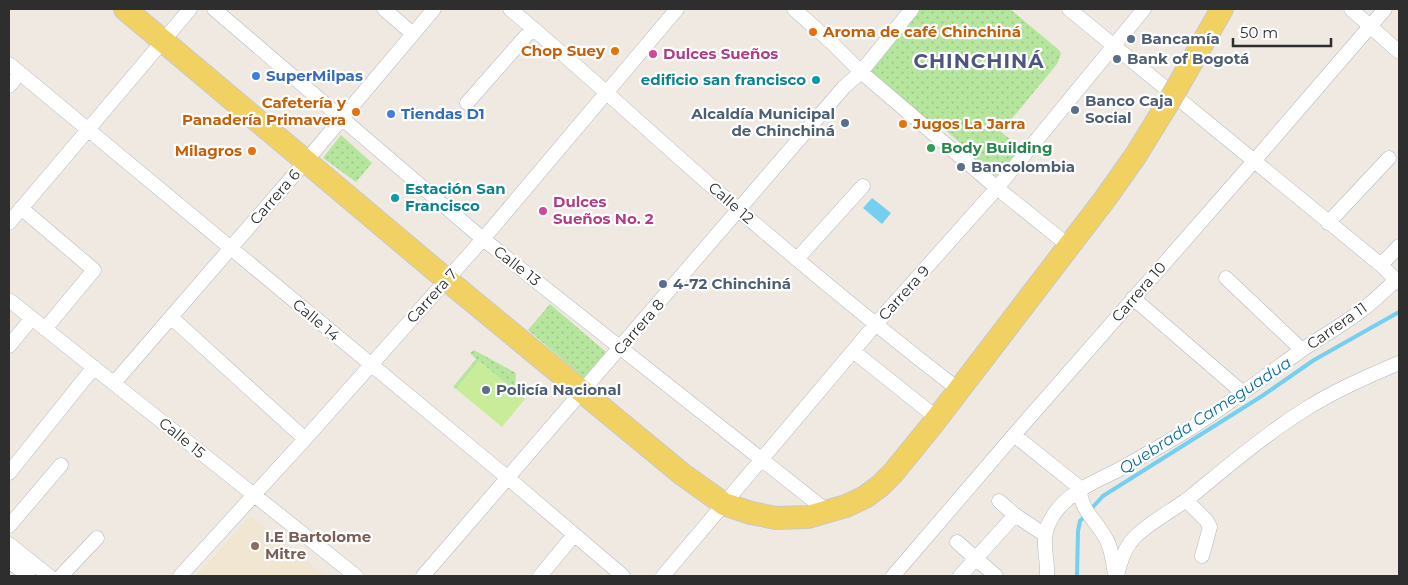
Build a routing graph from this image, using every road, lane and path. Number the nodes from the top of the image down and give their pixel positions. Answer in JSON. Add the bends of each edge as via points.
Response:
{"nodes":[{"id":1,"x":125,"y":9,"type":"edge"},
{"id":2,"x":190,"y":9,"type":"edge"},
{"id":3,"x":214,"y":9,"type":"edge"},
{"id":4,"x":384,"y":9,"type":"edge"},
{"id":5,"x":434,"y":9,"type":"edge"},
{"id":6,"x":510,"y":9,"type":"edge"},
{"id":7,"x":677,"y":9,"type":"edge"},
{"id":8,"x":794,"y":9,"type":"edge"},
{"id":9,"x":912,"y":9,"type":"edge"},
{"id":10,"x":1069,"y":9,"type":"edge"},
{"id":11,"x":1144,"y":9,"type":"edge"},
{"id":12,"x":1222,"y":9,"type":"edge"},
{"id":13,"x":1351,"y":9,"type":"edge"},
{"id":14,"x":1385,"y":9,"type":"edge"},
{"id":15,"x":1370,"y":26,"type":"junction"},
{"id":16,"x":533,"y":28,"type":"junction"},
{"id":17,"x":413,"y":34,"type":"junction"},
{"id":18,"x":163,"y":40,"type":"junction"},
{"id":19,"x":1114,"y":45,"type":"junction"},
{"id":20,"x":1399,"y":52,"type":"edge"},
{"id":21,"x":14,"y":68,"type":"edge"},
{"id":22,"x":860,"y":72,"type":"junction"},
{"id":23,"x":9,"y":86,"type":"edge"},
{"id":24,"x":607,"y":92,"type":"junction"},
{"id":25,"x":468,"y":104,"type":"dead end"},
{"id":26,"x":341,"y":119,"type":"junction"},
{"id":27,"x":87,"y":129,"type":"junction"},
{"id":28,"x":1389,"y":158,"type":"dead end"},
{"id":29,"x":306,"y":161,"type":"junction"},
{"id":30,"x":1254,"y":161,"type":"junction"},
{"id":31,"x":863,"y":186,"type":"dead end"},
{"id":32,"x":997,"y":188,"type":"junction"},
{"id":33,"x":21,"y":208,"type":"junction"},
{"id":34,"x":739,"y":210,"type":"junction"},
{"id":35,"x":9,"y":223,"type":"edge"},
{"id":36,"x":1328,"y":223,"type":"junction"},
{"id":37,"x":483,"y":239,"type":"junction"},
{"id":38,"x":1070,"y":246,"type":"junction"},
{"id":39,"x":1399,"y":246,"type":"edge"},
{"id":40,"x":230,"y":249,"type":"junction"},
{"id":41,"x":797,"y":259,"type":"junction"},
{"id":42,"x":1381,"y":266,"type":"junction"},
{"id":43,"x":1226,"y":278,"type":"dead end"},
{"id":44,"x":447,"y":280,"type":"junction"},
{"id":45,"x":1398,"y":282,"type":"edge"},
{"id":46,"x":1133,"y":298,"type":"junction"},
{"id":47,"x":9,"y":300,"type":"edge"},
{"id":48,"x":32,"y":318,"type":"junction"},
{"id":49,"x":172,"y":318,"type":"junction"},
{"id":50,"x":875,"y":325,"type":"junction"},
{"id":51,"x":45,"y":329,"type":"junction"},
{"id":52,"x":9,"y":346,"type":"edge"},
{"id":53,"x":620,"y":349,"type":"junction"},
{"id":54,"x":1302,"y":350,"type":"junction"},
{"id":55,"x":853,"y":351,"type":"junction"},
{"id":56,"x":1399,"y":364,"type":"edge"},
{"id":57,"x":370,"y":365,"type":"junction"},
{"id":58,"x":94,"y":368,"type":"junction"},
{"id":59,"x":114,"y":383,"type":"junction"},
{"id":60,"x":959,"y":390,"type":"junction"},
{"id":61,"x":582,"y":392,"type":"junction"},
{"id":62,"x":1242,"y":393,"type":"junction"},
{"id":63,"x":937,"y":418,"type":"junction"},
{"id":64,"x":1014,"y":435,"type":"junction"},
{"id":65,"x":305,"y":439,"type":"junction"},
{"id":66,"x":760,"y":459,"type":"junction"},
{"id":67,"x":61,"y":465,"type":"dead end"},
{"id":68,"x":9,"y":473,"type":"edge"},
{"id":69,"x":508,"y":478,"type":"junction"},
{"id":70,"x":1080,"y":494,"type":"junction"},
{"id":71,"x":254,"y":495,"type":"junction"},
{"id":72,"x":1186,"y":500,"type":"junction"},
{"id":73,"x":999,"y":501,"type":"dead end"},
{"id":74,"x":724,"y":504,"type":"junction"},
{"id":75,"x":828,"y":512,"type":"junction"},
{"id":76,"x":1015,"y":515,"type":"junction"},
{"id":77,"x":9,"y":526,"type":"edge"},
{"id":78,"x":574,"y":535,"type":"junction"},
{"id":79,"x":1045,"y":535,"type":"junction"},
{"id":80,"x":97,"y":538,"type":"dead end"},
{"id":81,"x":957,"y":542,"type":"dead end"},
{"id":82,"x":9,"y":544,"type":"edge"},
{"id":83,"x":1202,"y":556,"type":"dead end"},
{"id":84,"x":976,"y":559,"type":"junction"},
{"id":85,"x":9,"y":561,"type":"edge"},
{"id":86,"x":901,"y":574,"type":"edge"},
{"id":87,"x":28,"y":576,"type":"edge"},
{"id":88,"x":49,"y":576,"type":"edge"},
{"id":89,"x":61,"y":576,"type":"edge"},
{"id":90,"x":180,"y":576,"type":"edge"},
{"id":91,"x":356,"y":576,"type":"edge"},
{"id":92,"x":423,"y":576,"type":"edge"},
{"id":93,"x":540,"y":576,"type":"edge"},
{"id":94,"x":623,"y":576,"type":"edge"},
{"id":95,"x":663,"y":576,"type":"edge"},
{"id":96,"x":960,"y":576,"type":"edge"},
{"id":97,"x":996,"y":576,"type":"edge"},
{"id":98,"x":1047,"y":576,"type":"edge"},
{"id":99,"x":1116,"y":576,"type":"edge"}],
"edges":[{"from":1,"to":18,"type":"main road"},
{"from":2,"to":18,"type":"street"},
{"from":3,"to":26,"type":"street","name":"Calle 13"},
{"from":4,"to":17,"type":"street"},
{"from":5,"to":17,"type":"street","name":"Carrera 6"},
{"from":6,"to":16,"type":"street","name":"Calle 12"},
{"from":7,"to":24,"type":"street","name":"Carrera 7"},
{"from":8,"to":22,"type":"street"},
{"from":9,"to":22,"type":"street","name":"Carrera 8"},
{"from":10,"to":19,"type":"street"},
{"from":11,"to":19,"type":"street","name":"Carrera 9"},
{"from":12,"to":38,"type":"main road","via":[[1136,155]]},
{"from":13,"to":15,"type":"street"},
{"from":14,"to":15,"type":"street","name":"Carrera 10"},
{"from":15,"to":20,"type":"street"},
{"from":15,"to":30,"type":"street","name":"Carrera 10"},
{"from":16,"to":24,"type":"street","name":"Calle 12"},
{"from":16,"to":25,"type":"street"},
{"from":17,"to":26,"type":"street","name":"Carrera 6"},
{"from":18,"to":27,"type":"street"},
{"from":18,"to":29,"type":"main road"},
{"from":19,"to":30,"type":"street"},
{"from":19,"to":32,"type":"street","name":"Carrera 9"},
{"from":21,"to":23,"type":"street"},
{"from":21,"to":27,"type":"street","name":"Calle 14"},
{"from":22,"to":32,"type":"street"},
{"from":22,"to":34,"type":"street","name":"Carrera 8","via":[[844,86]]},
{"from":24,"to":34,"type":"street","name":"Calle 12"},
{"from":24,"to":37,"type":"street","name":"Carrera 7"},
{"from":26,"to":29,"type":"street","name":"Carrera 6"},
{"from":26,"to":37,"type":"street","name":"Calle 13"},
{"from":27,"to":33,"type":"street"},
{"from":27,"to":40,"type":"street","name":"Calle 14"},
{"from":28,"to":36,"type":"street"},
{"from":29,"to":40,"type":"street","name":"Carrera 6"},
{"from":29,"to":44,"type":"main road"},
{"from":30,"to":36,"type":"street"},
{"from":30,"to":46,"type":"street","name":"Carrera 10"},
{"from":31,"to":41,"type":"street"},
{"from":32,"to":38,"type":"street"},
{"from":32,"to":50,"type":"street","name":"Carrera 9"},
{"from":33,"to":35,"type":"street"},
{"from":33,"to":51,"type":"street","via":[[94,270]]},
{"from":34,"to":41,"type":"street","name":"Calle 12"},
{"from":34,"to":53,"type":"street","name":"Carrera 8"},
{"from":36,"to":42,"type":"street"},
{"from":37,"to":44,"type":"street","name":"Carrera 7"},
{"from":37,"to":53,"type":"street","name":"Calle 13"},
{"from":38,"to":60,"type":"main road"},
{"from":39,"to":42,"type":"street"},
{"from":40,"to":49,"type":"street","name":"Carrera 6"},
{"from":40,"to":57,"type":"street","name":"Calle 14"},
{"from":41,"to":50,"type":"street","name":"Calle 12"},
{"from":42,"to":45,"type":"street"},
{"from":43,"to":54,"type":"street"},
{"from":44,"to":57,"type":"street","name":"Carrera 7"},
{"from":44,"to":61,"type":"main road"},
{"from":45,"to":54,"type":"street","name":"Carrera 11"},
{"from":46,"to":62,"type":"street"},
{"from":46,"to":64,"type":"street","name":"Carrera 10"},
{"from":47,"to":48,"type":"street","name":"Calle 15"},
{"from":48,"to":51,"type":"street","name":"Calle 15"},
{"from":48,"to":52,"type":"street"},
{"from":49,"to":59,"type":"street","name":"Carrera 6"},
{"from":49,"to":65,"type":"street"},
{"from":50,"to":55,"type":"street","name":"Carrera 9"},
{"from":50,"to":60,"type":"street","name":"Calle 12"},
{"from":51,"to":58,"type":"street","name":"Calle 15"},
{"from":53,"to":61,"type":"street","name":"Carrera 8"},
{"from":53,"to":66,"type":"street","name":"Calle 13"},
{"from":54,"to":62,"type":"street","name":"Carrera 11"},
{"from":55,"to":63,"type":"street"},
{"from":55,"to":66,"type":"street","name":"Carrera 9"},
{"from":56,"to":72,"type":"street","via":[[1361,379],[1303,411]]},
{"from":57,"to":65,"type":"street","name":"Carrera 7"},
{"from":57,"to":69,"type":"street","name":"Calle 14"},
{"from":58,"to":59,"type":"street","name":"Calle 15"},
{"from":58,"to":68,"type":"street"},
{"from":59,"to":71,"type":"street","name":"Calle 15"},
{"from":60,"to":63,"type":"main road"},
{"from":61,"to":69,"type":"street","name":"Carrera 8"},
{"from":61,"to":74,"type":"main road"},
{"from":62,"to":70,"type":"street","name":"Carrera 11","via":[[1190,429],[1098,480]]},
{"from":63,"to":75,"type":"main road","via":[[880,486],[858,500]]},
{"from":64,"to":70,"type":"street"},
{"from":64,"to":86,"type":"street","name":"Carrera 10"},
{"from":65,"to":71,"type":"street","name":"Carrera 7"},
{"from":66,"to":74,"type":"street","name":"Carrera 9"},
{"from":66,"to":75,"type":"street","name":"Calle 13"},
{"from":67,"to":77,"type":"street"},
{"from":69,"to":78,"type":"street","name":"Calle 14"},
{"from":69,"to":92,"type":"street","name":"Carrera 8"},
{"from":70,"to":79,"type":"street","name":"Carrera 11","via":[[1063,503]]},
{"from":70,"to":99,"type":"street","via":[[1106,538]]},
{"from":71,"to":90,"type":"street","name":"Carrera 7"},
{"from":71,"to":91,"type":"street","name":"Calle 15"},
{"from":72,"to":83,"type":"street","via":[[1210,527]]},
{"from":72,"to":99,"type":"street","via":[[1136,535],[1124,553]]},
{"from":73,"to":76,"type":"street"},
{"from":74,"to":75,"type":"main road","via":[[776,518],[808,517]]},
{"from":74,"to":95,"type":"street","name":"Carrera 9"},
{"from":76,"to":79,"type":"street"},
{"from":76,"to":84,"type":"street"},
{"from":78,"to":93,"type":"street"},
{"from":78,"to":94,"type":"street","name":"Calle 14"},
{"from":79,"to":98,"type":"street","name":"Carrera 11"},
{"from":80,"to":89,"type":"street"},
{"from":81,"to":84,"type":"street"},
{"from":82,"to":88,"type":"street"},
{"from":84,"to":96,"type":"street"},
{"from":84,"to":97,"type":"street"},
{"from":85,"to":87,"type":"street"}]}
